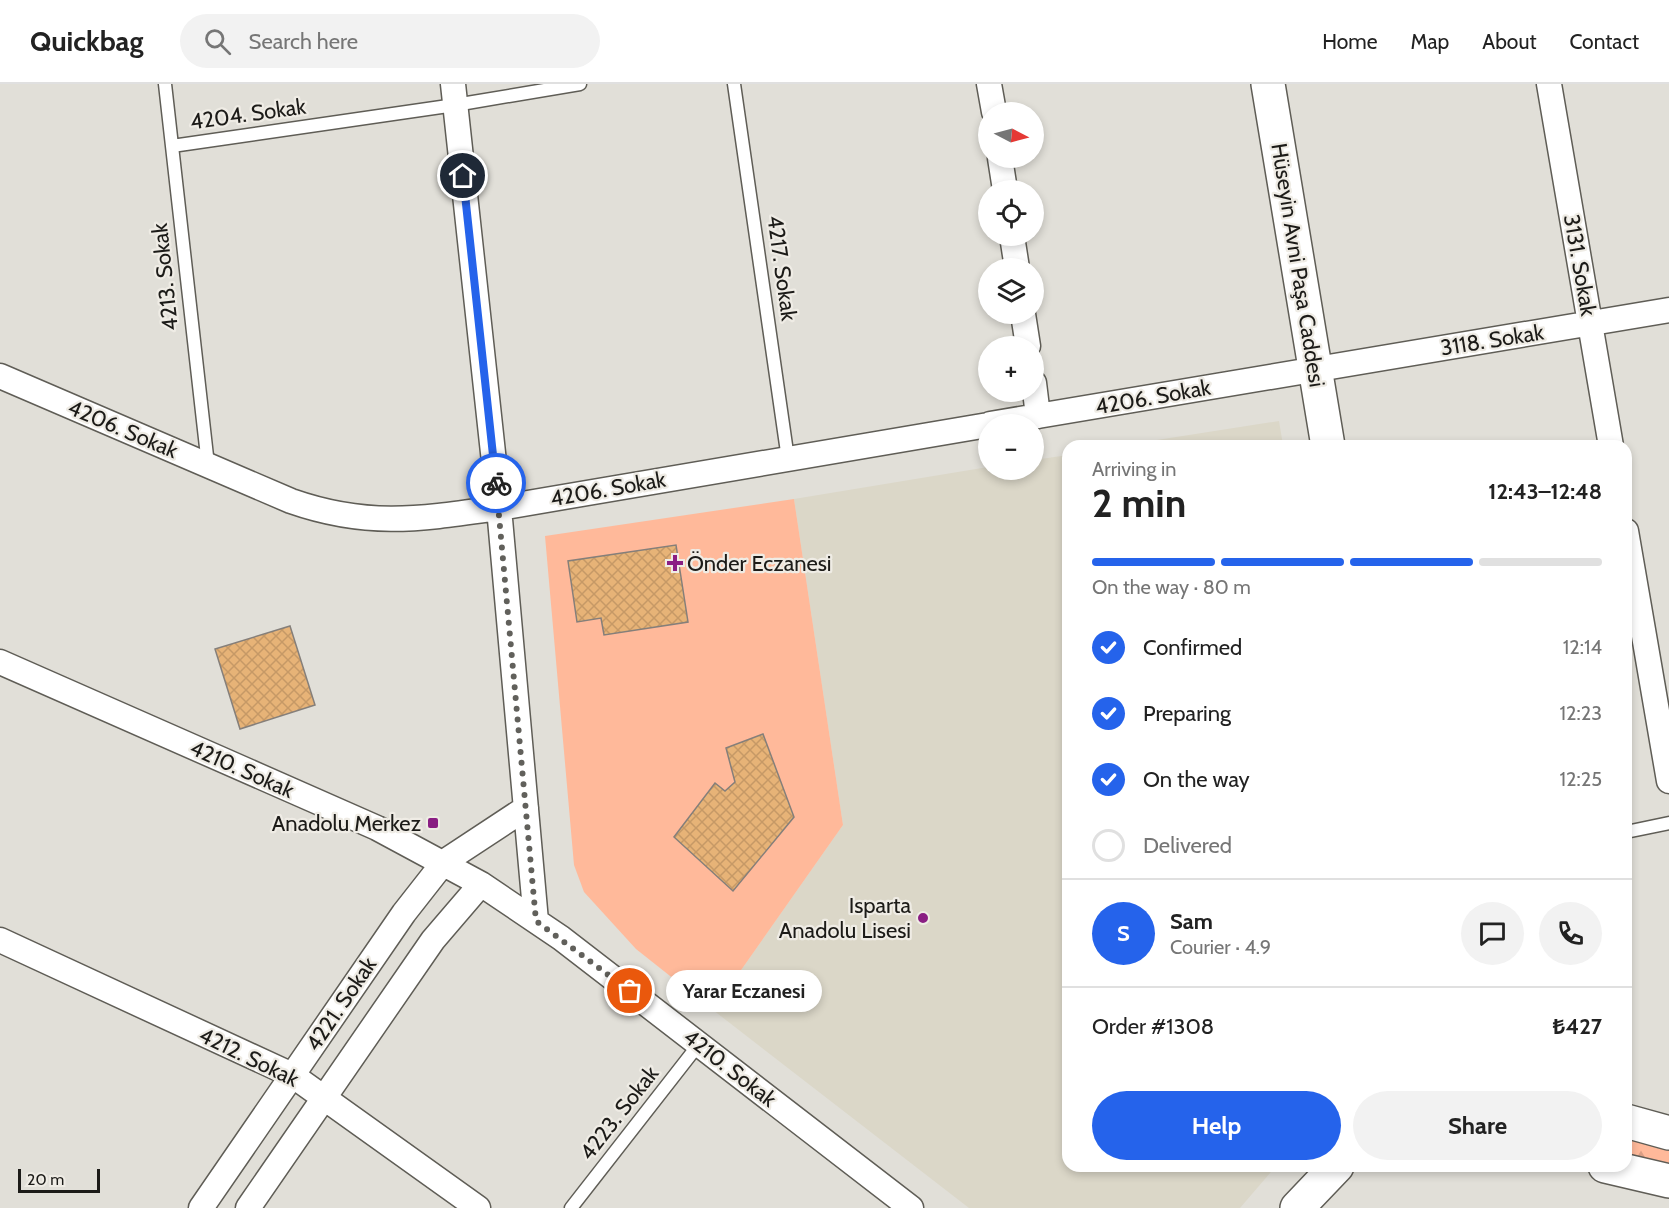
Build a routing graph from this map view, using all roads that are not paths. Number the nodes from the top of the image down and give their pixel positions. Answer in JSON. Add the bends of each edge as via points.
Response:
{"nodes":[{"id":1,"x":165,"y":84,"type":"edge"},
{"id":2,"x":580,"y":84,"type":"edge"},
{"id":3,"x":734,"y":84,"type":"edge"},
{"id":4,"x":989,"y":84,"type":"edge"},
{"id":5,"x":1268,"y":84,"type":"edge"},
{"id":6,"x":1549,"y":84,"type":"edge"},
{"id":7,"x":454,"y":94,"type":"edge"},
{"id":8,"x":992,"y":102,"type":"edge"},
{"id":9,"x":172,"y":146,"type":"junction"},
{"id":10,"x":1669,"y":310,"type":"edge"},
{"id":11,"x":1590,"y":323,"type":"junction"},
{"id":12,"x":1315,"y":369,"type":"junction"},
{"id":13,"x":0,"y":376,"type":"edge"},
{"id":14,"x":1044,"y":415,"type":"edge"},
{"id":15,"x":978,"y":427,"type":"edge"},
{"id":16,"x":1327,"y":440,"type":"edge"},
{"id":17,"x":1610,"y":440,"type":"edge"},
{"id":18,"x":788,"y":459,"type":"junction"},
{"id":19,"x":208,"y":465,"type":"junction"},
{"id":20,"x":499,"y":508,"type":"junction"},
{"id":21,"x":1632,"y":566,"type":"edge"},
{"id":22,"x":0,"y":662,"type":"edge"},
{"id":23,"x":1669,"y":781,"type":"edge"},
{"id":24,"x":526,"y":808,"type":"junction"},
{"id":25,"x":1669,"y":823,"type":"edge"},
{"id":26,"x":1632,"y":831,"type":"edge"},
{"id":27,"x":444,"y":862,"type":"junction"},
{"id":28,"x":481,"y":884,"type":"junction"},
{"id":29,"x":536,"y":921,"type":"junction"},
{"id":30,"x":0,"y":940,"type":"edge"},
{"id":31,"x":699,"y":1044,"type":"junction"},
{"id":32,"x":292,"y":1076,"type":"junction"},
{"id":33,"x":325,"y":1097,"type":"junction"},
{"id":34,"x":1632,"y":1123,"type":"edge"},
{"id":35,"x":1669,"y":1133,"type":"edge"},
{"id":36,"x":1331,"y":1172,"type":"edge"},
{"id":37,"x":1333,"y":1172,"type":"edge"},
{"id":38,"x":1631,"y":1172,"type":"edge"},
{"id":39,"x":1669,"y":1181,"type":"edge"},
{"id":40,"x":201,"y":1208,"type":"edge"},
{"id":41,"x":248,"y":1208,"type":"edge"},
{"id":42,"x":478,"y":1208,"type":"edge"},
{"id":43,"x":572,"y":1208,"type":"edge"},
{"id":44,"x":911,"y":1208,"type":"edge"},
{"id":45,"x":1297,"y":1208,"type":"edge"},
{"id":46,"x":1308,"y":1208,"type":"edge"}],
"edges":[{"from":1,"to":9,"type":"lane","name":"4213. Sokak"},
{"from":2,"to":7,"type":"lane","name":"4204. Sokak"},
{"from":3,"to":18,"type":"lane","name":"4217. Sokak"},
{"from":4,"to":8,"type":"street"},
{"from":5,"to":12,"type":"main road","name":"Hüseyin Avni Paşa Caddesi"},
{"from":6,"to":11,"type":"street","name":"3131. Sokak"},
{"from":7,"to":9,"type":"lane","name":"4204. Sokak"},
{"from":7,"to":20,"type":"street"},
{"from":9,"to":19,"type":"lane","name":"4213. Sokak"},
{"from":10,"to":11,"type":"street","name":"3118. Sokak"},
{"from":11,"to":12,"type":"street","name":"3118. Sokak"},
{"from":11,"to":17,"type":"street","name":"3131. Sokak"},
{"from":12,"to":14,"type":"street","name":"4206. Sokak"},
{"from":12,"to":16,"type":"main road","name":"Hüseyin Avni Paşa Caddesi"},
{"from":13,"to":19,"type":"street","name":"4206. Sokak"},
{"from":15,"to":18,"type":"street","name":"4206. Sokak"},
{"from":18,"to":20,"type":"street","name":"4206. Sokak"},
{"from":19,"to":20,"type":"street","name":"4206. Sokak","via":[[291,501],[344,516],[403,520]]},
{"from":20,"to":24,"type":"street"},
{"from":21,"to":23,"type":"street"},
{"from":22,"to":27,"type":"street","name":"4210. Sokak","via":[[377,828]]},
{"from":24,"to":27,"type":"street","name":"4221. Sokak"},
{"from":24,"to":29,"type":"street"},
{"from":25,"to":26,"type":"lane"},
{"from":27,"to":28,"type":"street","name":"4210. Sokak"},
{"from":27,"to":32,"type":"street","name":"4221. Sokak","via":[[404,913]]},
{"from":28,"to":29,"type":"street","name":"4210. Sokak"},
{"from":28,"to":33,"type":"street","name":"4221. Sokak","via":[[433,940]]},
{"from":29,"to":31,"type":"street","name":"4210. Sokak"},
{"from":30,"to":32,"type":"street","name":"4212. Sokak"},
{"from":31,"to":43,"type":"lane","name":"4223. Sokak"},
{"from":31,"to":44,"type":"street","name":"4210. Sokak"},
{"from":32,"to":33,"type":"street","name":"4212. Sokak"},
{"from":32,"to":40,"type":"street","name":"4221. Sokak"},
{"from":33,"to":41,"type":"street","name":"4221. Sokak"},
{"from":33,"to":42,"type":"street","name":"4212. Sokak"},
{"from":34,"to":35,"type":"main road"},
{"from":36,"to":45,"type":"main road"},
{"from":37,"to":46,"type":"main road"},
{"from":38,"to":39,"type":"main road"}]}
